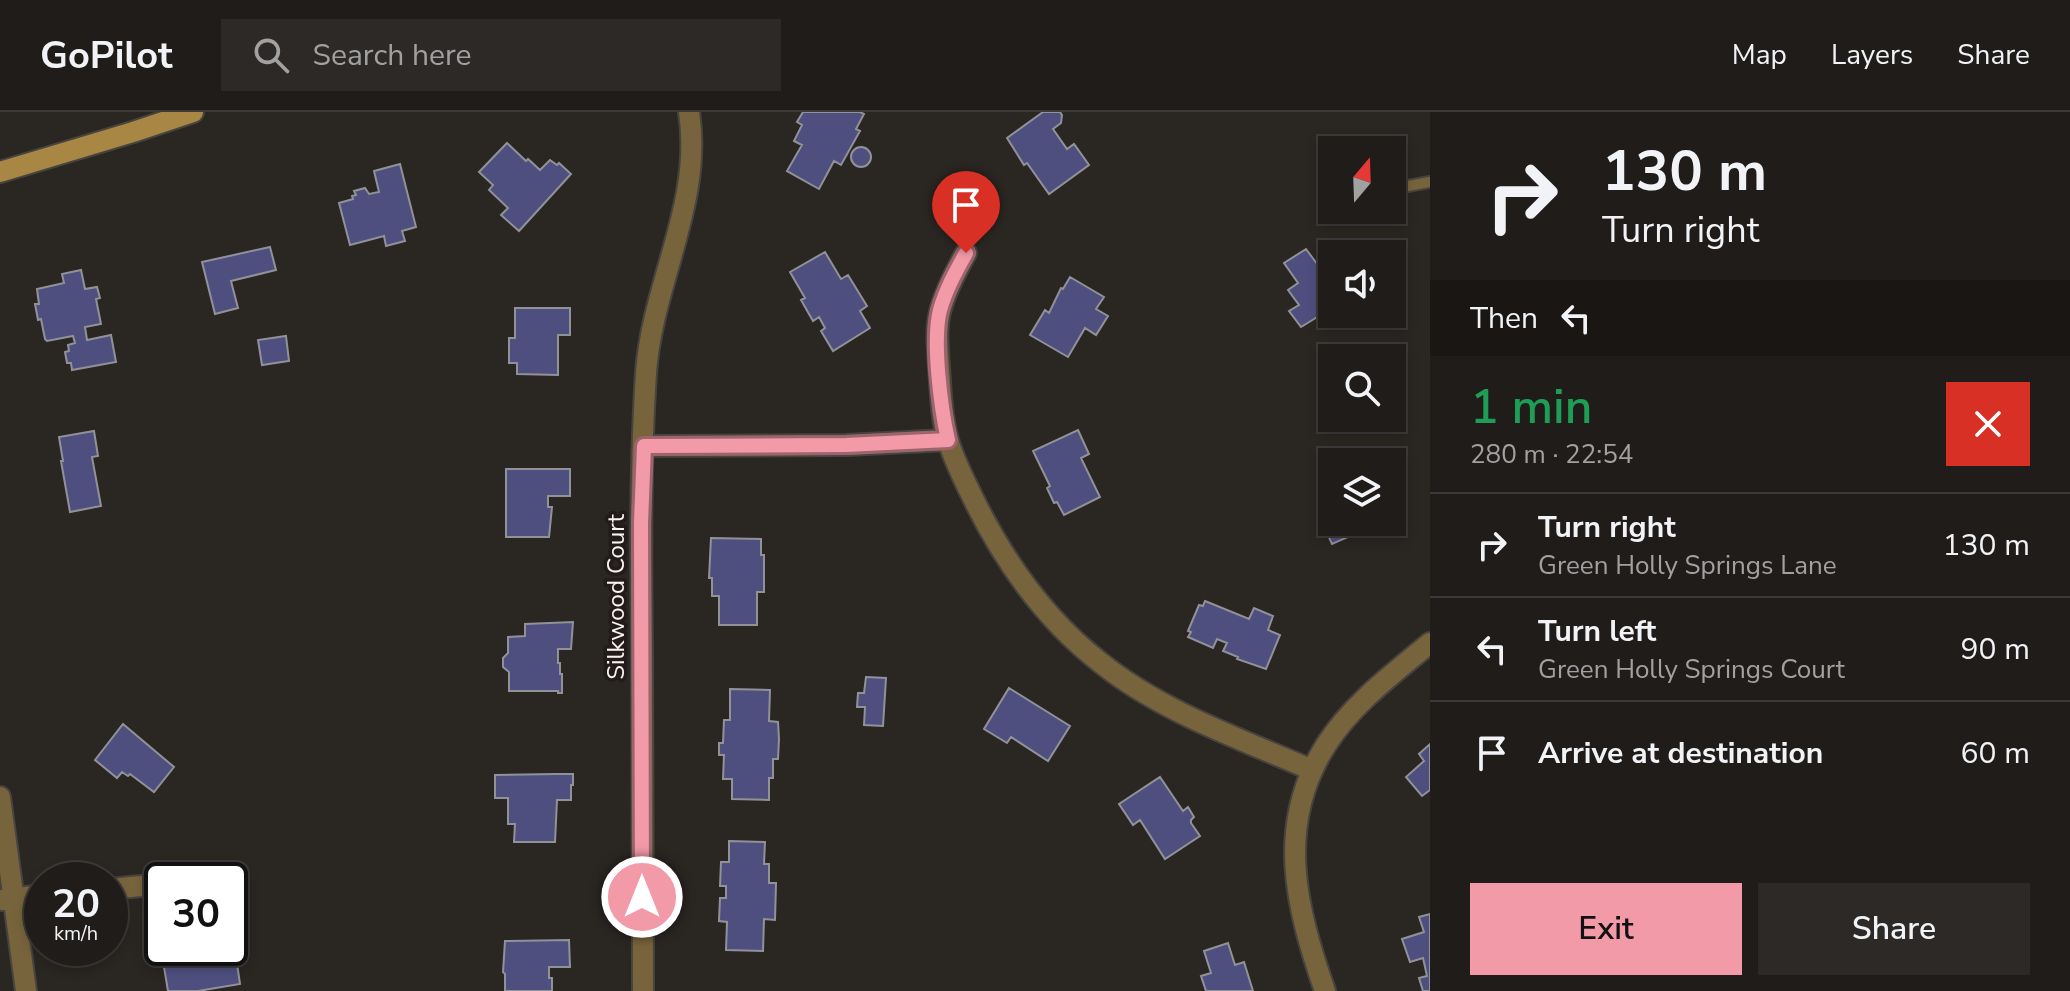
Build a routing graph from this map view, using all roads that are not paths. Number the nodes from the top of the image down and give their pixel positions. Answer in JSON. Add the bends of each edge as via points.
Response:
{"nodes":[{"id":1,"x":191,"y":112,"type":"edge"},
{"id":2,"x":689,"y":112,"type":"edge"},
{"id":3,"x":0,"y":172,"type":"edge"},
{"id":4,"x":1430,"y":182,"type":"edge"},
{"id":5,"x":1406,"y":186,"type":"edge"},
{"id":6,"x":966,"y":253,"type":"dead end"},
{"id":7,"x":948,"y":440,"type":"junction"},
{"id":8,"x":644,"y":446,"type":"junction"},
{"id":9,"x":1430,"y":643,"type":"edge"},
{"id":10,"x":1312,"y":770,"type":"junction"},
{"id":11,"x":0,"y":797,"type":"edge"},
{"id":12,"x":7,"y":899,"type":"edge"},
{"id":13,"x":26,"y":991,"type":"edge"},
{"id":14,"x":643,"y":991,"type":"edge"},
{"id":15,"x":1325,"y":991,"type":"edge"}],
"edges":[{"from":1,"to":3,"type":"main road"},
{"from":2,"to":8,"type":"street","name":"Silkwood Court","via":[[691,167],[652,327]]},
{"from":4,"to":5,"type":"lane"},
{"from":6,"to":7,"type":"street","via":[[952,278],[937,330]]},
{"from":7,"to":8,"type":"street"},
{"from":7,"to":10,"type":"street","via":[[988,529],[1019,579],[1100,663],[1182,713]]},
{"from":8,"to":14,"type":"street","name":"Silkwood Court"},
{"from":9,"to":10,"type":"street","via":[[1357,707],[1327,742]]},
{"from":10,"to":15,"type":"street","via":[[1301,803],[1295,872],[1300,912]]},
{"from":11,"to":12,"type":"street"},
{"from":12,"to":13,"type":"street"}]}
